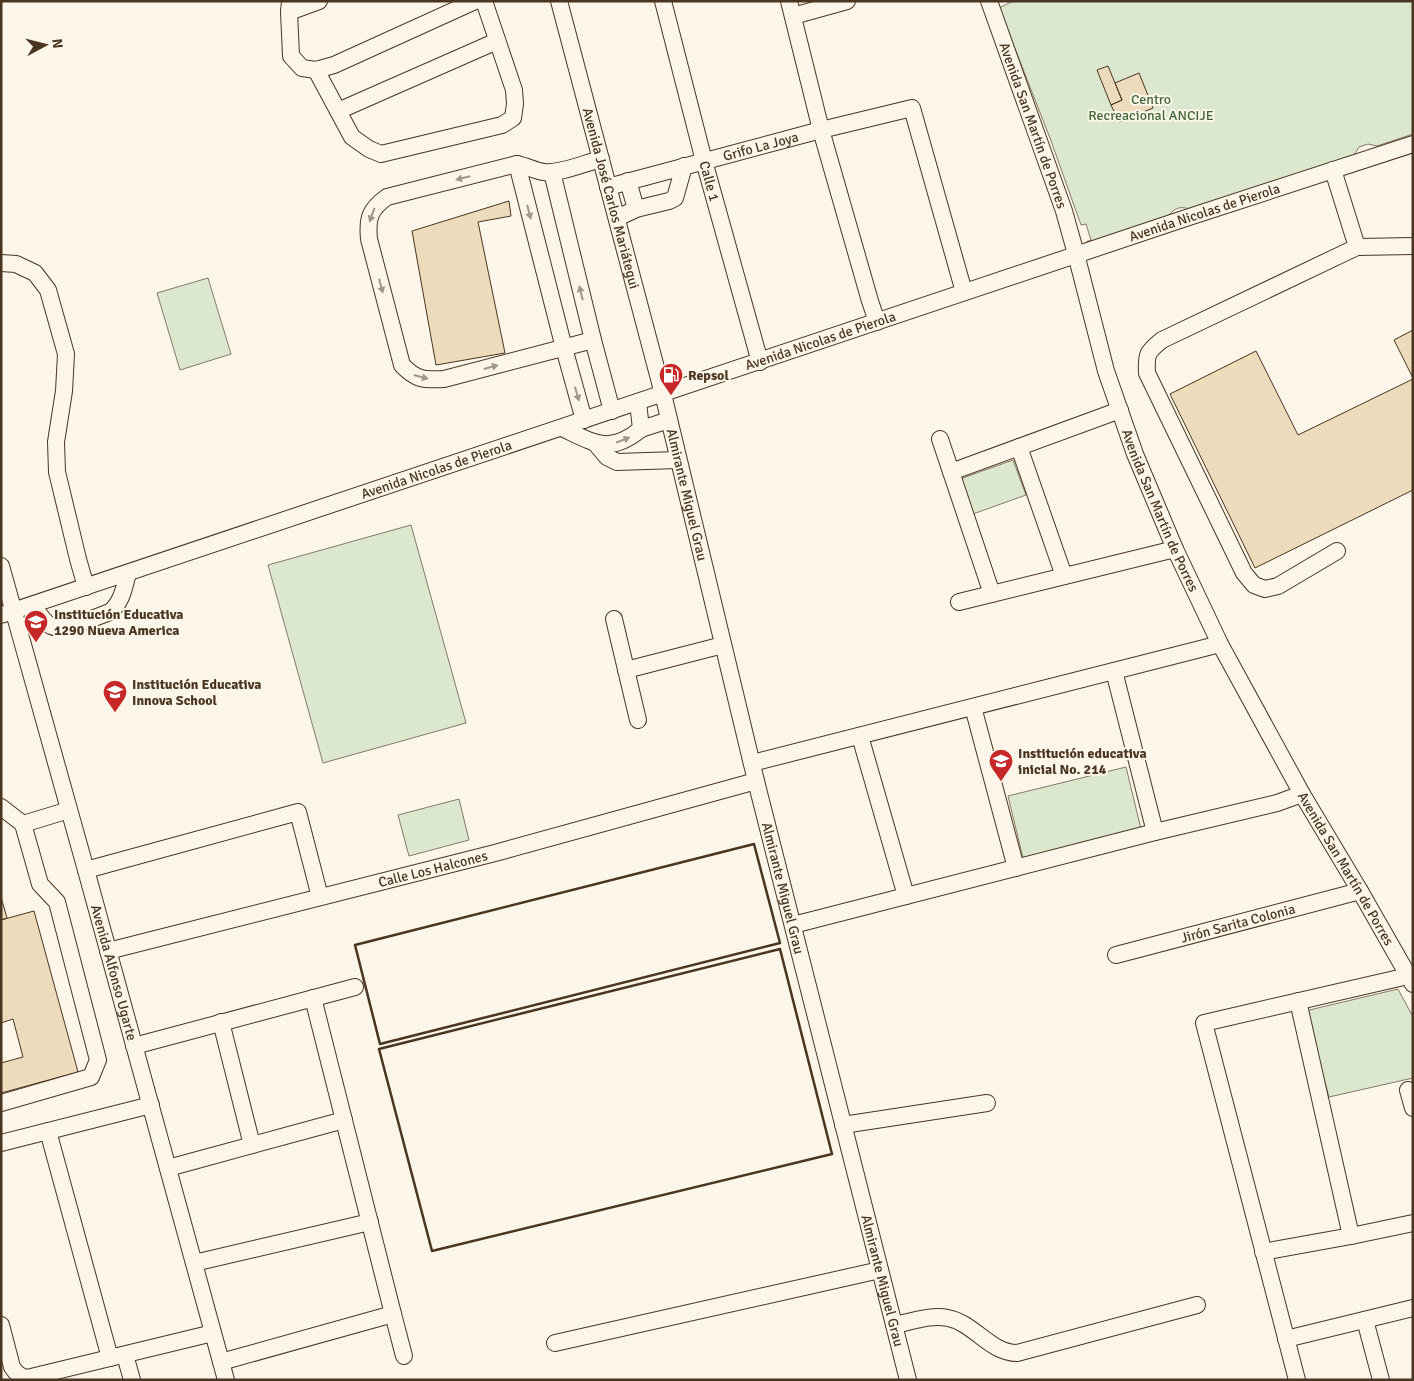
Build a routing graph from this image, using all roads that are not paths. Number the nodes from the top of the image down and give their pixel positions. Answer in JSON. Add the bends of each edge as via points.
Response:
{"nodes":[{"id":1,"x":319,"y":1,"type":"edge"},
{"id":2,"x":475,"y":1,"type":"edge"},
{"id":3,"x":484,"y":1,"type":"edge"},
{"id":4,"x":559,"y":1,"type":"edge"},
{"id":5,"x":663,"y":1,"type":"edge"},
{"id":6,"x":847,"y":1,"type":"edge"},
{"id":7,"x":989,"y":1,"type":"edge"},
{"id":8,"x":290,"y":7,"type":"edge"},
{"id":9,"x":791,"y":9,"type":"edge"},
{"id":10,"x":497,"y":41,"type":"junction"},
{"id":11,"x":316,"y":70,"type":"junction"},
{"id":12,"x":338,"y":111,"type":"junction"},
{"id":13,"x":821,"y":130,"type":"junction"},
{"id":14,"x":1413,"y":144,"type":"edge"},
{"id":15,"x":601,"y":159,"type":"junction"},
{"id":16,"x":704,"y":162,"type":"junction"},
{"id":17,"x":517,"y":164,"type":"junction"},
{"id":18,"x":684,"y":166,"type":"junction"},
{"id":19,"x":1333,"y":170,"type":"junction"},
{"id":20,"x":552,"y":172,"type":"junction"},
{"id":21,"x":628,"y":181,"type":"junction"},
{"id":22,"x":608,"y":186,"type":"junction"},
{"id":23,"x":636,"y":209,"type":"junction"},
{"id":24,"x":617,"y":218,"type":"junction"},
{"id":25,"x":1413,"y":246,"type":"edge"},
{"id":26,"x":1357,"y":247,"type":"junction"},
{"id":27,"x":1076,"y":254,"type":"junction"},
{"id":28,"x":1,"y":263,"type":"edge"},
{"id":29,"x":964,"y":292,"type":"junction"},
{"id":30,"x":878,"y":322,"type":"junction"},
{"id":31,"x":593,"y":340,"type":"junction"},
{"id":32,"x":564,"y":348,"type":"junction"},
{"id":33,"x":760,"y":362,"type":"junction"},
{"id":34,"x":662,"y":394,"type":"junction"},
{"id":35,"x":638,"y":402,"type":"junction"},
{"id":36,"x":1120,"y":410,"type":"junction"},
{"id":37,"x":612,"y":411,"type":"junction"},
{"id":38,"x":584,"y":420,"type":"junction"},
{"id":39,"x":669,"y":420,"type":"junction"},
{"id":40,"x":562,"y":428,"type":"junction"},
{"id":41,"x":641,"y":429,"type":"junction"},
{"id":42,"x":940,"y":440,"type":"dead end"},
{"id":43,"x":596,"y":444,"type":"junction"},
{"id":44,"x":1019,"y":447,"type":"junction"},
{"id":45,"x":678,"y":460,"type":"junction"},
{"id":46,"x":951,"y":472,"type":"junction"},
{"id":47,"x":1175,"y":549,"type":"junction"},
{"id":48,"x":1337,"y":551,"type":"dead end"},
{"id":49,"x":1,"y":566,"type":"edge"},
{"id":50,"x":128,"y":573,"type":"junction"},
{"id":51,"x":1064,"y":576,"type":"junction"},
{"id":52,"x":86,"y":587,"type":"junction"},
{"id":53,"x":992,"y":594,"type":"junction"},
{"id":54,"x":959,"y":602,"type":"dead end"},
{"id":55,"x":32,"y":604,"type":"junction"},
{"id":56,"x":7,"y":613,"type":"edge"},
{"id":57,"x":614,"y":619,"type":"dead end"},
{"id":58,"x":1220,"y":644,"type":"junction"},
{"id":59,"x":723,"y":645,"type":"junction"},
{"id":60,"x":626,"y":670,"type":"junction"},
{"id":61,"x":1114,"y":671,"type":"junction"},
{"id":62,"x":973,"y":707,"type":"junction"},
{"id":63,"x":638,"y":720,"type":"dead end"},
{"id":64,"x":860,"y":736,"type":"junction"},
{"id":65,"x":752,"y":763,"type":"junction"},
{"id":66,"x":756,"y":781,"type":"junction"},
{"id":67,"x":1302,"y":794,"type":"junction"},
{"id":68,"x":1,"y":807,"type":"edge"},
{"id":69,"x":69,"y":810,"type":"junction"},
{"id":70,"x":23,"y":824,"type":"junction"},
{"id":71,"x":1155,"y":832,"type":"junction"},
{"id":72,"x":1016,"y":868,"type":"junction"},
{"id":73,"x":86,"y":870,"type":"junction"},
{"id":74,"x":1360,"y":891,"type":"junction"},
{"id":75,"x":906,"y":896,"type":"junction"},
{"id":76,"x":320,"y":897,"type":"junction"},
{"id":77,"x":793,"y":925,"type":"junction"},
{"id":78,"x":108,"y":951,"type":"junction"},
{"id":79,"x":1116,"y":955,"type":"dead end"},
{"id":80,"x":1410,"y":980,"type":"edge"},
{"id":81,"x":355,"y":987,"type":"dead end"},
{"id":82,"x":313,"y":998,"type":"junction"},
{"id":83,"x":1298,"y":1002,"type":"junction"},
{"id":84,"x":221,"y":1022,"type":"junction"},
{"id":85,"x":134,"y":1046,"type":"junction"},
{"id":86,"x":1408,"y":1090,"type":"dead end"},
{"id":87,"x":1,"y":1103,"type":"edge"},
{"id":88,"x":987,"y":1103,"type":"dead end"},
{"id":89,"x":151,"y":1105,"type":"junction"},
{"id":90,"x":1413,"y":1108,"type":"edge"},
{"id":91,"x":344,"y":1120,"type":"junction"},
{"id":92,"x":843,"y":1125,"type":"junction"},
{"id":93,"x":48,"y":1131,"type":"junction"},
{"id":94,"x":1,"y":1143,"type":"edge"},
{"id":95,"x":252,"y":1145,"type":"junction"},
{"id":96,"x":168,"y":1168,"type":"junction"},
{"id":97,"x":370,"y":1222,"type":"junction"},
{"id":98,"x":1413,"y":1223,"type":"edge"},
{"id":99,"x":1351,"y":1236,"type":"junction"},
{"id":100,"x":1263,"y":1252,"type":"junction"},
{"id":101,"x":194,"y":1263,"type":"junction"},
{"id":102,"x":880,"y":1270,"type":"junction"},
{"id":103,"x":1197,"y":1305,"type":"dead end"},
{"id":104,"x":1413,"y":1308,"type":"edge"},
{"id":105,"x":393,"y":1314,"type":"junction"},
{"id":106,"x":1365,"y":1320,"type":"junction"},
{"id":107,"x":1,"y":1325,"type":"edge"},
{"id":108,"x":894,"y":1325,"type":"junction"},
{"id":109,"x":213,"y":1333,"type":"junction"},
{"id":110,"x":1286,"y":1339,"type":"junction"},
{"id":111,"x":556,"y":1343,"type":"dead end"},
{"id":112,"x":118,"y":1356,"type":"junction"},
{"id":113,"x":404,"y":1356,"type":"dead end"},
{"id":114,"x":221,"y":1362,"type":"junction"},
{"id":115,"x":51,"y":1376,"type":"edge"},
{"id":116,"x":132,"y":1380,"type":"edge"},
{"id":117,"x":226,"y":1380,"type":"edge"},
{"id":118,"x":908,"y":1380,"type":"edge"},
{"id":119,"x":1297,"y":1380,"type":"edge"},
{"id":120,"x":1380,"y":1380,"type":"edge"}],
"edges":[{"from":1,"to":8,"type":"street"},
{"from":2,"to":11,"type":"street","via":[[334,65]]},
{"from":3,"to":10,"type":"street"},
{"from":4,"to":15,"type":"street","name":"Avenida José Carlos Mariátegui"},
{"from":5,"to":16,"type":"street","name":"Calle 1"},
{"from":6,"to":9,"type":"street"},
{"from":7,"to":27,"type":"street","name":"Avenida San Martín de Porres","via":[[1064,211]]},
{"from":8,"to":11,"type":"street","via":[[291,56],[302,68]]},
{"from":9,"to":13,"type":"street"},
{"from":10,"to":12,"type":"street"},
{"from":10,"to":12,"type":"street","via":[[514,90],[515,104],[513,118],[502,125],[381,154],[352,137]]},
{"from":11,"to":12,"type":"street"},
{"from":13,"to":16,"type":"street","name":"Grifo La Joya"},
{"from":13,"to":29,"type":"street","name":"Grifo La Joya","via":[[912,108]]},
{"from":13,"to":30,"type":"street"},
{"from":14,"to":19,"type":"street","name":"Avenida Nicolas de Pierola"},
{"from":15,"to":20,"type":"street"},
{"from":15,"to":22,"type":"street","name":"Avenida José Carlos Mariátegui"},
{"from":16,"to":18,"type":"street","name":"Grifo La Joya"},
{"from":16,"to":33,"type":"street","name":"Calle 1"},
{"from":17,"to":20,"type":"street"},
{"from":17,"to":32,"type":"street","one_way":true},
{"from":17,"to":32,"type":"street","one_way":true,"via":[[388,197],[376,205],[371,214],[369,239],[402,365],[411,374],[444,379]]},
{"from":18,"to":21,"type":"street","name":"Grifo La Joya"},
{"from":18,"to":23,"type":"street","via":[[674,198]]},
{"from":19,"to":26,"type":"street"},
{"from":19,"to":27,"type":"street","name":"Avenida Nicolas de Pierola"},
{"from":31,"to":20,"type":"street","one_way":true},
{"from":21,"to":22,"type":"street","name":"Grifo La Joya"},
{"from":21,"to":23,"type":"street"},
{"from":22,"to":24,"type":"street","name":"Avenida José Carlos Mariátegui"},
{"from":23,"to":24,"type":"street"},
{"from":24,"to":34,"type":"street","name":"Avenida José Carlos Mariátegui"},
{"from":25,"to":26,"type":"street"},
{"from":26,"to":48,"type":"street","via":[[1162,340],[1150,349],[1146,360],[1147,373],[1244,573],[1254,584],[1265,589],[1278,586]]},
{"from":27,"to":29,"type":"street","name":"Avenida Nicolas de Pierola"},
{"from":27,"to":36,"type":"street","name":"Avenida San Martín de Porres","via":[[1106,371]]},
{"from":28,"to":52,"type":"street","via":[[16,264],[35,273],[48,290],[62,338],[66,354],[56,442],[56,472]]},
{"from":29,"to":30,"type":"street","name":"Avenida Nicolas de Pierola"},
{"from":30,"to":33,"type":"street","name":"Avenida Nicolas de Pierola"},
{"from":31,"to":32,"type":"street"},
{"from":31,"to":37,"type":"street"},
{"from":32,"to":38,"type":"street","one_way":true},
{"from":33,"to":34,"type":"street","name":"Avenida Nicolas de Pierola"},
{"from":34,"to":35,"type":"street","name":"Avenida Nicolas de Pierola"},
{"from":34,"to":39,"type":"street","name":"Almirante Miguel Grau"},
{"from":35,"to":37,"type":"street","name":"Avenida Nicolas de Pierola"},
{"from":35,"to":41,"type":"street"},
{"from":36,"to":44,"type":"street"},
{"from":36,"to":47,"type":"street","name":"Avenida San Martín de Porres"},
{"from":37,"to":38,"type":"street","name":"Avenida Nicolas de Pierola"},
{"from":38,"to":40,"type":"street","name":"Avenida Nicolas de Pierola"},
{"from":39,"to":41,"type":"street"},
{"from":39,"to":45,"type":"street","name":"Almirante Miguel Grau"},
{"from":40,"to":43,"type":"street"},
{"from":40,"to":50,"type":"street","name":"Avenida Nicolas de Pierola"},
{"from":43,"to":41,"type":"street","one_way":true,"via":[[627,440]]},
{"from":42,"to":46,"type":"street"},
{"from":43,"to":45,"type":"street","via":[[606,457],[617,462]]},
{"from":44,"to":46,"type":"street"},
{"from":44,"to":51,"type":"street"},
{"from":45,"to":59,"type":"street","name":"Almirante Miguel Grau"},
{"from":46,"to":53,"type":"street"},
{"from":47,"to":51,"type":"street"},
{"from":47,"to":58,"type":"street","name":"Avenida San Martín de Porres"},
{"from":49,"to":56,"type":"street","name":"Avenida Alfonso Ugarte"},
{"from":50,"to":52,"type":"street","name":"Avenida Nicolas de Pierola"},
{"from":50,"to":55,"type":"street","via":[[122,596],[110,612],[62,628],[52,626]]},
{"from":51,"to":53,"type":"street"},
{"from":52,"to":55,"type":"street","name":"Avenida Nicolas de Pierola"},
{"from":53,"to":54,"type":"street"},
{"from":55,"to":56,"type":"street","name":"Avenida Nicolas de Pierola"},
{"from":56,"to":69,"type":"street","name":"Avenida Alfonso Ugarte"},
{"from":57,"to":60,"type":"street"},
{"from":58,"to":61,"type":"street"},
{"from":58,"to":67,"type":"street","name":"Avenida San Martín de Porres"},
{"from":59,"to":60,"type":"street"},
{"from":59,"to":65,"type":"street","name":"Almirante Miguel Grau"},
{"from":60,"to":63,"type":"street"},
{"from":61,"to":62,"type":"street"},
{"from":61,"to":71,"type":"street"},
{"from":62,"to":64,"type":"street"},
{"from":62,"to":72,"type":"street"},
{"from":64,"to":65,"type":"street"},
{"from":64,"to":75,"type":"street"},
{"from":65,"to":66,"type":"street","name":"Almirante Miguel Grau"},
{"from":66,"to":76,"type":"street","name":"Calle Los Halcones"},
{"from":66,"to":77,"type":"street","name":"Almirante Miguel Grau"},
{"from":67,"to":71,"type":"street"},
{"from":67,"to":74,"type":"street","name":"Avenida San Martín de Porres"},
{"from":68,"to":70,"type":"street"},
{"from":69,"to":70,"type":"street"},
{"from":69,"to":73,"type":"street","name":"Avenida Alfonso Ugarte"},
{"from":70,"to":87,"type":"street","via":[[40,884],[57,902],[98,1060],[91,1077]]},
{"from":71,"to":72,"type":"street"},
{"from":72,"to":75,"type":"street"},
{"from":73,"to":76,"type":"street","via":[[298,812]]},
{"from":73,"to":78,"type":"street","name":"Avenida Alfonso Ugarte"},
{"from":74,"to":79,"type":"street","name":"Jirón Sarita Colonia"},
{"from":74,"to":80,"type":"street","name":"Avenida San Martín de Porres"},
{"from":75,"to":77,"type":"street"},
{"from":76,"to":78,"type":"street","name":"Calle Los Halcones"},
{"from":77,"to":92,"type":"street","name":"Almirante Miguel Grau"},
{"from":78,"to":85,"type":"street","name":"Avenida Alfonso Ugarte"},
{"from":80,"to":83,"type":"street"},
{"from":81,"to":82,"type":"street"},
{"from":82,"to":84,"type":"street"},
{"from":82,"to":91,"type":"street"},
{"from":83,"to":99,"type":"street"},
{"from":83,"to":100,"type":"street","via":[[1204,1023]]},
{"from":84,"to":85,"type":"street"},
{"from":84,"to":95,"type":"street"},
{"from":85,"to":89,"type":"street","name":"Avenida Alfonso Ugarte"},
{"from":86,"to":90,"type":"street"},
{"from":88,"to":92,"type":"street"},
{"from":89,"to":93,"type":"street"},
{"from":89,"to":96,"type":"street","name":"Avenida Alfonso Ugarte"},
{"from":91,"to":95,"type":"street"},
{"from":91,"to":97,"type":"street"},
{"from":92,"to":102,"type":"street","name":"Almirante Miguel Grau"},
{"from":93,"to":94,"type":"street"},
{"from":93,"to":112,"type":"street"},
{"from":95,"to":96,"type":"street"},
{"from":96,"to":101,"type":"street","name":"Avenida Alfonso Ugarte"},
{"from":97,"to":101,"type":"street"},
{"from":97,"to":105,"type":"street"},
{"from":98,"to":99,"type":"street"},
{"from":99,"to":100,"type":"street"},
{"from":100,"to":110,"type":"street"},
{"from":101,"to":109,"type":"street","name":"Avenida Alfonso Ugarte"},
{"from":102,"to":108,"type":"street","name":"Almirante Miguel Grau"},
{"from":102,"to":111,"type":"street"},
{"from":103,"to":108,"type":"street","via":[[1017,1353],[996,1347],[966,1324],[950,1318],[938,1316]]},
{"from":104,"to":106,"type":"street"},
{"from":105,"to":113,"type":"street"},
{"from":105,"to":114,"type":"street"},
{"from":106,"to":110,"type":"street"},
{"from":106,"to":120,"type":"street"},
{"from":107,"to":115,"type":"street","via":[[15,1372],[27,1378]]},
{"from":108,"to":118,"type":"street","name":"Almirante Miguel Grau"},
{"from":109,"to":112,"type":"street"},
{"from":109,"to":114,"type":"street","name":"Avenida Alfonso Ugarte"},
{"from":110,"to":119,"type":"street"},
{"from":112,"to":115,"type":"street"},
{"from":112,"to":116,"type":"street"},
{"from":114,"to":117,"type":"street","name":"Avenida Alfonso Ugarte"}]}
